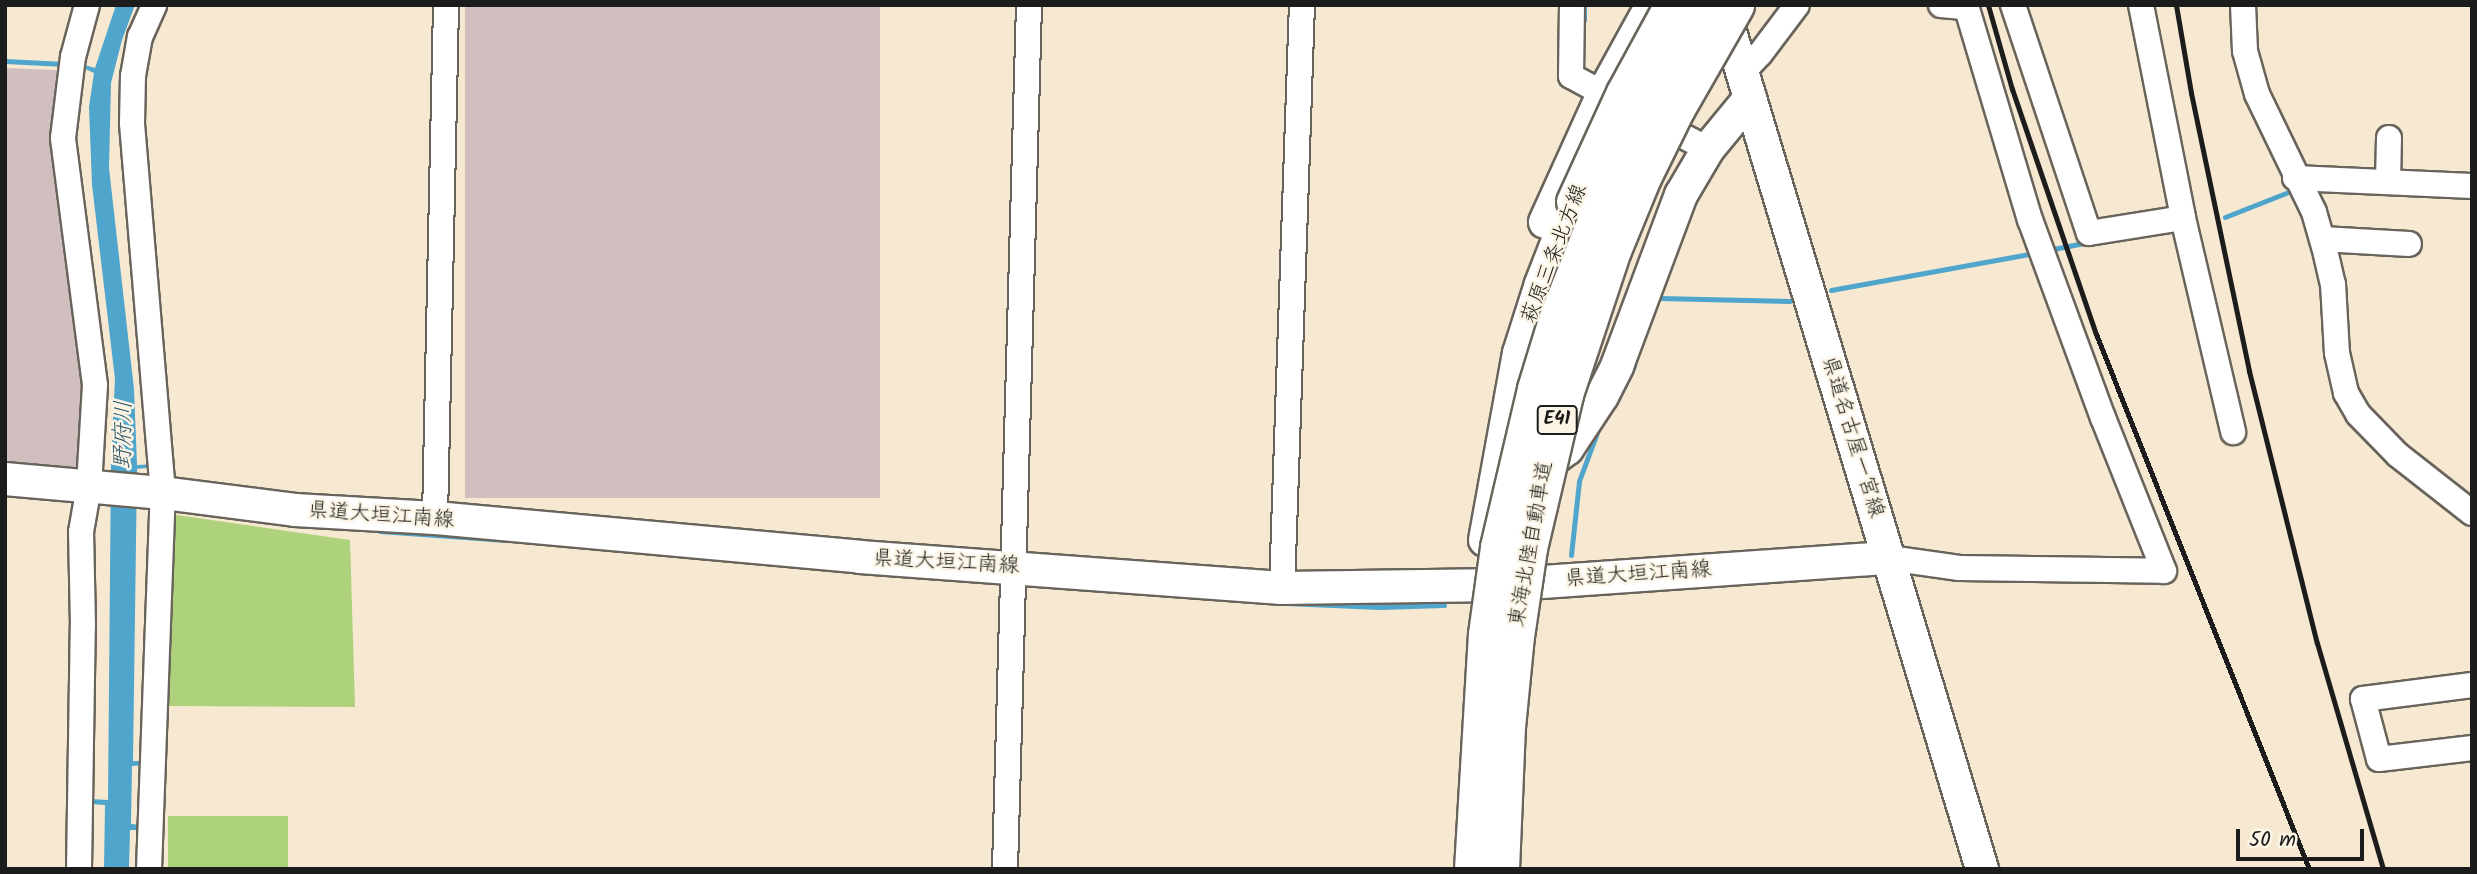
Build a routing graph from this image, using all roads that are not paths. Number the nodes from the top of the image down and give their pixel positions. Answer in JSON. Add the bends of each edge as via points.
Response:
{"nodes":[{"id":1,"x":86,"y":5,"type":"edge"},
{"id":2,"x":154,"y":5,"type":"edge"},
{"id":3,"x":446,"y":5,"type":"edge"},
{"id":4,"x":1029,"y":5,"type":"edge"},
{"id":5,"x":1302,"y":5,"type":"edge"},
{"id":6,"x":1572,"y":5,"type":"edge"},
{"id":7,"x":1652,"y":5,"type":"edge"},
{"id":8,"x":1671,"y":5,"type":"edge"},
{"id":9,"x":1701,"y":5,"type":"edge"},
{"id":10,"x":1722,"y":5,"type":"edge"},
{"id":11,"x":1735,"y":5,"type":"edge"},
{"id":12,"x":1797,"y":5,"type":"edge"},
{"id":13,"x":1941,"y":5,"type":"edge"},
{"id":14,"x":2013,"y":5,"type":"edge"},
{"id":15,"x":2141,"y":5,"type":"edge"},
{"id":16,"x":2243,"y":5,"type":"edge"},
{"id":17,"x":1966,"y":6,"type":"edge"},
{"id":18,"x":1746,"y":86,"type":"junction"},
{"id":19,"x":1603,"y":94,"type":"junction"},
{"id":20,"x":2389,"y":138,"type":"dead end"},
{"id":21,"x":1708,"y":149,"type":"junction"},
{"id":22,"x":2295,"y":178,"type":"junction"},
{"id":23,"x":2388,"y":182,"type":"junction"},
{"id":24,"x":2472,"y":186,"type":"edge"},
{"id":25,"x":2183,"y":218,"type":"junction"},
{"id":26,"x":2322,"y":239,"type":"junction"},
{"id":27,"x":2409,"y":244,"type":"dead end"},
{"id":28,"x":1509,"y":400,"type":"junction"},
{"id":29,"x":2234,"y":432,"type":"dead end"},
{"id":30,"x":5,"y":479,"type":"edge"},
{"id":31,"x":89,"y":486,"type":"junction"},
{"id":32,"x":1494,"y":486,"type":"junction"},
{"id":33,"x":163,"y":494,"type":"junction"},
{"id":34,"x":2472,"y":513,"type":"edge"},
{"id":35,"x":435,"y":518,"type":"junction"},
{"id":36,"x":1889,"y":558,"type":"junction"},
{"id":37,"x":1011,"y":566,"type":"junction"},
{"id":38,"x":1490,"y":585,"type":"junction"},
{"id":39,"x":1282,"y":588,"type":"junction"},
{"id":40,"x":2472,"y":685,"type":"edge"},
{"id":41,"x":2472,"y":748,"type":"edge"},
{"id":42,"x":79,"y":869,"type":"edge"},
{"id":43,"x":149,"y":869,"type":"edge"},
{"id":44,"x":1005,"y":869,"type":"edge"},
{"id":45,"x":1458,"y":869,"type":"edge"},
{"id":46,"x":1473,"y":869,"type":"edge"},
{"id":47,"x":1500,"y":869,"type":"edge"},
{"id":48,"x":1515,"y":869,"type":"edge"},
{"id":49,"x":1982,"y":869,"type":"edge"}],
"edges":[{"from":1,"to":31,"type":"street","via":[[72,64],[63,138],[95,384]]},
{"from":2,"to":33,"type":"street","via":[[133,76],[132,123]]},
{"from":3,"to":35,"type":"street"},
{"from":4,"to":37,"type":"street"},
{"from":5,"to":39,"type":"street"},
{"from":6,"to":19,"type":"street","via":[[1571,76]]},
{"from":7,"to":19,"type":"main road"},
{"from":8,"to":28,"type":"main road","name":"萩原三条北方線","bridge":true,"via":[[1623,93],[1573,202],[1528,320]]},
{"from":9,"to":46,"type":"highway","name":"東海北陸自動車道","number":"E41","bridge":true,"via":[[1649,98],[1612,180],[1558,317],[1536,389],[1499,547],[1487,634]]},
{"from":10,"to":18,"type":"main road","name":"県道名古屋一宮線"},
{"from":11,"to":47,"type":"highway","name":"東海北陸自動車道","number":"E41","bridge":true,"via":[[1642,177],[1563,394],[1528,548],[1515,636]]},
{"from":12,"to":18,"type":"street","via":[[1760,54]]},
{"from":13,"to":17,"type":"street"},
{"from":14,"to":25,"type":"street","via":[[2089,233]]},
{"from":15,"to":25,"type":"street"},
{"from":16,"to":22,"type":"street","via":[[2245,51],[2257,94]]},
{"from":17,"to":36,"type":"street","via":[[2029,220],[2164,571],[1959,568]]},
{"from":18,"to":21,"type":"main road"},
{"from":18,"to":36,"type":"main road","name":"県道名古屋一宮線"},
{"from":19,"to":21,"type":"street"},
{"from":19,"to":28,"type":"main road","via":[[1562,181],[1515,305]]},
{"from":20,"to":23,"type":"street"},
{"from":21,"to":32,"type":"main road","via":[[1681,195],[1622,355],[1602,396],[1555,461]]},
{"from":22,"to":23,"type":"street"},
{"from":22,"to":26,"type":"street","via":[[2314,212]]},
{"from":23,"to":24,"type":"street"},
{"from":25,"to":29,"type":"street"},
{"from":26,"to":27,"type":"street"},
{"from":26,"to":34,"type":"street","via":[[2333,284],[2337,353],[2346,393],[2358,414],[2398,454]]},
{"from":28,"to":32,"type":"main road","name":"萩原三条北方線"},
{"from":30,"to":31,"type":"main road","name":"県道大垣江南線"},
{"from":31,"to":33,"type":"main road","name":"県道大垣江南線"},
{"from":31,"to":42,"type":"street","via":[[81,532]]},
{"from":32,"to":38,"type":"main road","name":"萩原三条北方線","via":[[1488,520]]},
{"from":33,"to":35,"type":"main road","name":"県道大垣江南線","via":[[295,510]]},
{"from":33,"to":43,"type":"street"},
{"from":35,"to":37,"type":"main road","name":"県道大垣江南線","via":[[860,558]]},
{"from":36,"to":38,"type":"main road","name":"県道大垣江南線"},
{"from":36,"to":49,"type":"main road","name":"県道名古屋一宮線"},
{"from":37,"to":39,"type":"main road","name":"県道大垣江南線"},
{"from":37,"to":44,"type":"street"},
{"from":38,"to":39,"type":"main road","name":"県道大垣江南線"},
{"from":38,"to":45,"type":"main road","name":"萩原三条北方線","via":[[1464,743]]},
{"from":38,"to":48,"type":"main road","name":"萩原三条北方線","via":[[1519,660]]},
{"from":40,"to":41,"type":"street","via":[[2363,699],[2379,759]]}]}
